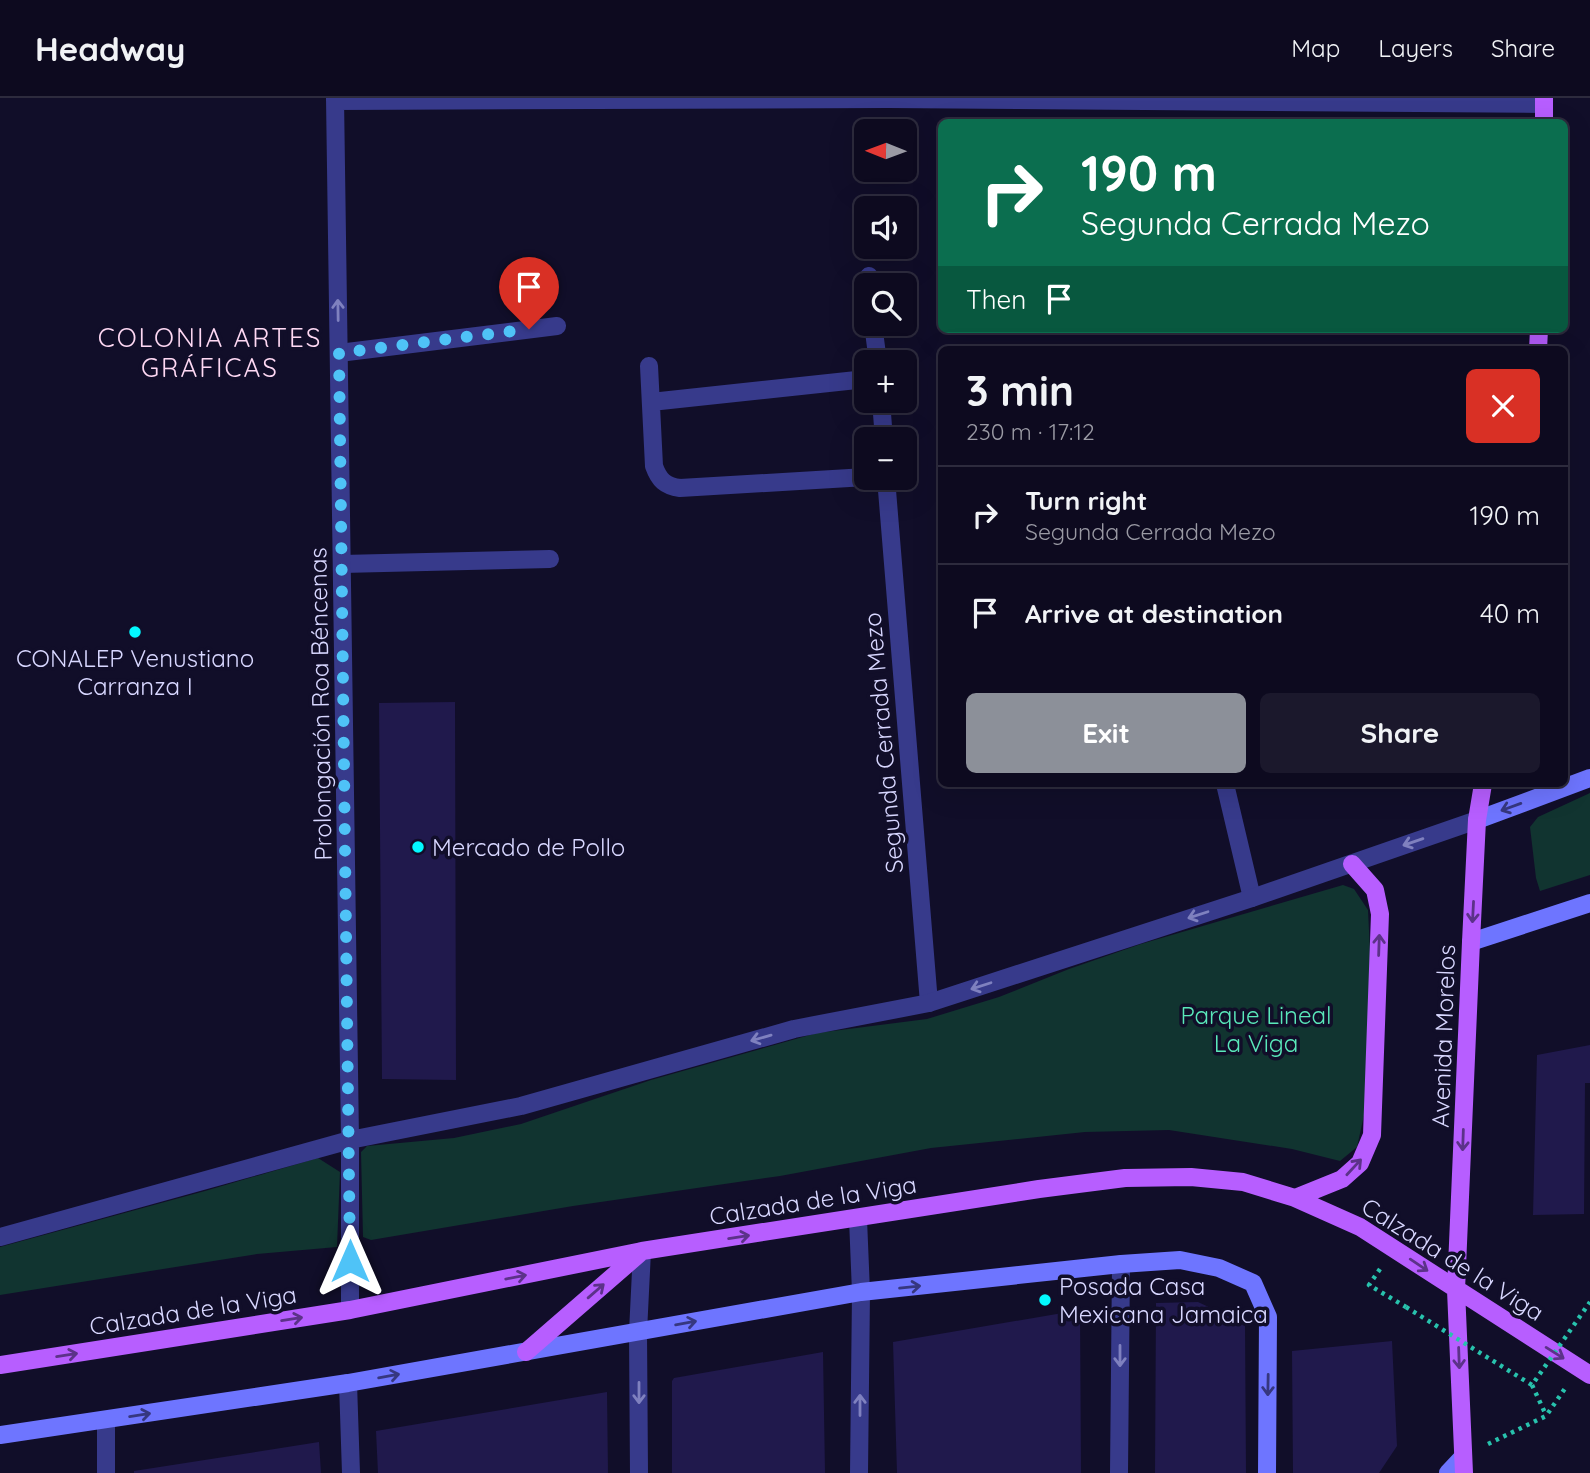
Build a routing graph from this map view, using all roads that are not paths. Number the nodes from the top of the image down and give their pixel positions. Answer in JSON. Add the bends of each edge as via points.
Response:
{"nodes":[{"id":1,"x":888,"y":98,"type":"edge"},
{"id":2,"x":622,"y":99,"type":"edge"},
{"id":3,"x":335,"y":100,"type":"edge"},
{"id":4,"x":1544,"y":101,"type":"edge"},
{"id":5,"x":1544,"y":119,"type":"edge"},
{"id":6,"x":556,"y":326,"type":"dead end"},
{"id":7,"x":339,"y":353,"type":"junction"},
{"id":8,"x":649,"y":366,"type":"dead end"},
{"id":9,"x":854,"y":380,"type":"edge"},
{"id":10,"x":651,"y":402,"type":"junction"},
{"id":11,"x":854,"y":478,"type":"edge"},
{"id":12,"x":888,"y":490,"type":"edge"},
{"id":13,"x":550,"y":559,"type":"dead end"},
{"id":14,"x":342,"y":564,"type":"junction"},
{"id":15,"x":1590,"y":778,"type":"edge"},
{"id":16,"x":1568,"y":786,"type":"edge"},
{"id":17,"x":1226,"y":787,"type":"edge"},
{"id":18,"x":1483,"y":787,"type":"edge"},
{"id":19,"x":1566,"y":787,"type":"edge"},
{"id":20,"x":1478,"y":820,"type":"junction"},
{"id":21,"x":1352,"y":864,"type":"junction"},
{"id":22,"x":1251,"y":898,"type":"junction"},
{"id":23,"x":1590,"y":903,"type":"edge"},
{"id":24,"x":1471,"y":942,"type":"junction"},
{"id":25,"x":929,"y":1003,"type":"junction"},
{"id":26,"x":350,"y":1140,"type":"junction"},
{"id":27,"x":1294,"y":1198,"type":"junction"},
{"id":28,"x":858,"y":1219,"type":"junction"},
{"id":29,"x":0,"y":1237,"type":"edge"},
{"id":30,"x":642,"y":1251,"type":"junction"},
{"id":31,"x":1121,"y":1264,"type":"junction"},
{"id":32,"x":1456,"y":1290,"type":"junction"},
{"id":33,"x":861,"y":1292,"type":"junction"},
{"id":34,"x":350,"y":1310,"type":"junction"},
{"id":35,"x":638,"y":1332,"type":"junction"},
{"id":36,"x":526,"y":1352,"type":"junction"},
{"id":37,"x":0,"y":1365,"type":"edge"},
{"id":38,"x":1584,"y":1371,"type":"edge"},
{"id":39,"x":348,"y":1383,"type":"junction"},
{"id":40,"x":106,"y":1420,"type":"junction"},
{"id":41,"x":0,"y":1435,"type":"edge"},
{"id":42,"x":1463,"y":1465,"type":"edge"},
{"id":43,"x":106,"y":1473,"type":"edge"},
{"id":44,"x":351,"y":1473,"type":"edge"},
{"id":45,"x":639,"y":1473,"type":"edge"},
{"id":46,"x":859,"y":1473,"type":"edge"},
{"id":47,"x":1119,"y":1473,"type":"edge"},
{"id":48,"x":1267,"y":1473,"type":"edge"},
{"id":49,"x":1448,"y":1473,"type":"edge"}],
"edges":[{"from":1,"to":2,"type":"street"},
{"from":1,"to":4,"type":"street"},
{"from":2,"to":3,"type":"street"},
{"from":7,"to":3,"type":"street","name":"Prolongación Roa Béncenas","one_way":true},
{"from":4,"to":5,"type":"main road"},
{"from":6,"to":7,"type":"street"},
{"from":7,"to":14,"type":"street","name":"Prolongación Roa Béncenas"},
{"from":8,"to":10,"type":"street"},
{"from":9,"to":10,"type":"street"},
{"from":10,"to":11,"type":"street","via":[[654,466],[668,486]]},
{"from":12,"to":25,"type":"street","name":"Segunda Cerrada Mezo"},
{"from":13,"to":14,"type":"street"},
{"from":14,"to":26,"type":"street","name":"Prolongación Roa Béncenas"},
{"from":15,"to":16,"type":"street","one_way":true},
{"from":17,"to":22,"type":"street"},
{"from":18,"to":20,"type":"main road","name":"Avenida Morelos"},
{"from":19,"to":20,"type":"street","one_way":true},
{"from":20,"to":21,"type":"street","one_way":true},
{"from":20,"to":24,"type":"main road","name":"Avenida Morelos","one_way":true},
{"from":21,"to":22,"type":"street"},
{"from":27,"to":21,"type":"main road","one_way":true,"via":[[1342,1180],[1360,1164],[1372,1135],[1380,914],[1376,890]]},
{"from":22,"to":25,"type":"street","one_way":true},
{"from":23,"to":24,"type":"street"},
{"from":24,"to":32,"type":"main road","name":"Avenida Morelos","one_way":true},
{"from":25,"to":26,"type":"street","one_way":true,"via":[[794,1029],[521,1106]]},
{"from":26,"to":29,"type":"street"},
{"from":26,"to":34,"type":"street","name":"Prolongación Roa Béncenas"},
{"from":27,"to":28,"type":"main road","name":"Calzada de la Viga","via":[[1243,1182],[1125,1178]]},
{"from":27,"to":32,"type":"main road","name":"Calzada de la Viga","one_way":true,"via":[[1360,1227]]},
{"from":30,"to":28,"type":"main road","name":"Calzada de la Viga","one_way":true},
{"from":28,"to":33,"type":"street"},
{"from":34,"to":30,"type":"main road","name":"Calzada de la Viga","one_way":true},
{"from":30,"to":35,"type":"street"},
{"from":36,"to":30,"type":"main road","one_way":true},
{"from":33,"to":31,"type":"street","one_way":true},
{"from":31,"to":47,"type":"street","one_way":true},
{"from":31,"to":48,"type":"street","one_way":true,"via":[[1180,1260],[1219,1268],[1253,1283],[1268,1317]]},
{"from":32,"to":38,"type":"main road","name":"Calzada de la Viga","one_way":true},
{"from":32,"to":42,"type":"main road","name":"Avenida Morelos","one_way":true},
{"from":35,"to":33,"type":"street","one_way":true},
{"from":46,"to":33,"type":"street","one_way":true},
{"from":37,"to":34,"type":"main road","name":"Calzada de la Viga","one_way":true},
{"from":35,"to":36,"type":"street"},
{"from":35,"to":45,"type":"street","one_way":true},
{"from":39,"to":36,"type":"street","one_way":true},
{"from":40,"to":39,"type":"street","one_way":true},
{"from":39,"to":44,"type":"street"},
{"from":40,"to":41,"type":"street"},
{"from":40,"to":43,"type":"street"},
{"from":42,"to":49,"type":"street"}]}
